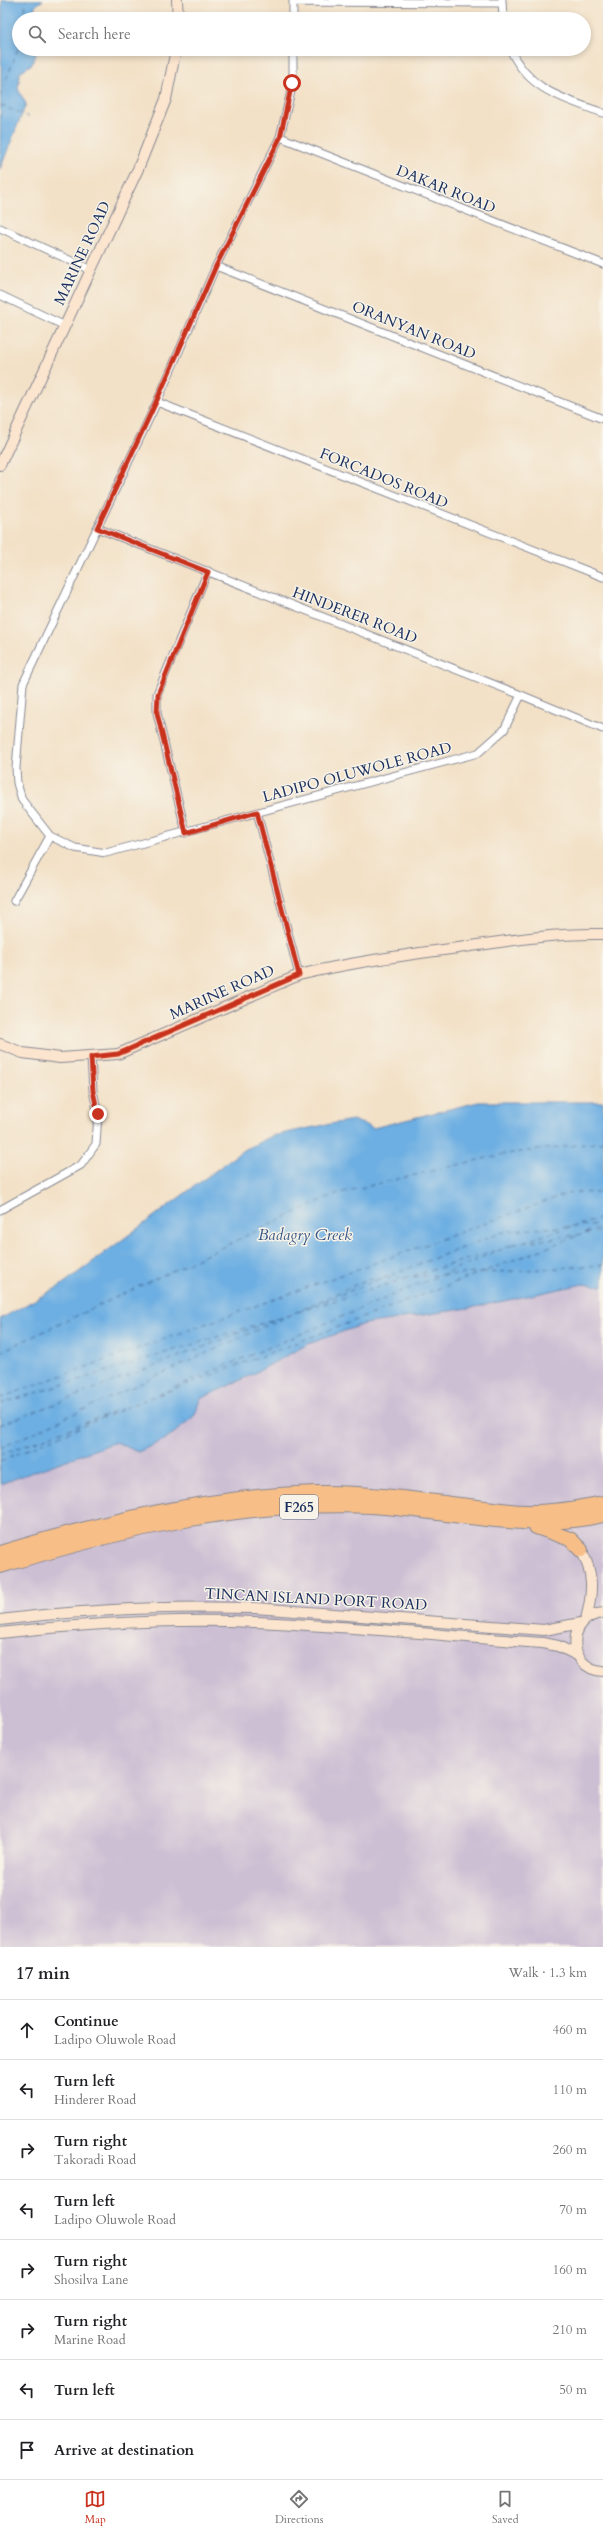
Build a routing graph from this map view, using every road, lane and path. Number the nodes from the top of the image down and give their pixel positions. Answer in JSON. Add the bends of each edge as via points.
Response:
{"nodes":[{"id":1,"x":177,"y":0,"type":"edge"},
{"id":2,"x":293,"y":1,"type":"edge"},
{"id":3,"x":502,"y":1,"type":"edge"},
{"id":4,"x":178,"y":12,"type":"edge"},
{"id":5,"x":293,"y":12,"type":"edge"},
{"id":6,"x":503,"y":12,"type":"edge"},
{"id":7,"x":175,"y":56,"type":"edge"},
{"id":8,"x":293,"y":56,"type":"edge"},
{"id":9,"x":514,"y":56,"type":"edge"},
{"id":10,"x":603,"y":113,"type":"edge"},
{"id":11,"x":280,"y":138,"type":"junction"},
{"id":12,"x":0,"y":228,"type":"edge"},
{"id":13,"x":603,"y":264,"type":"edge"},
{"id":14,"x":216,"y":266,"type":"junction"},
{"id":15,"x":91,"y":270,"type":"junction"},
{"id":16,"x":0,"y":295,"type":"edge"},
{"id":17,"x":65,"y":326,"type":"junction"},
{"id":18,"x":156,"y":402,"type":"junction"},
{"id":19,"x":603,"y":419,"type":"edge"},
{"id":20,"x":0,"y":465,"type":"edge"},
{"id":21,"x":97,"y":528,"type":"junction"},
{"id":22,"x":208,"y":572,"type":"junction"},
{"id":23,"x":603,"y":577,"type":"edge"},
{"id":24,"x":521,"y":695,"type":"junction"},
{"id":25,"x":603,"y":729,"type":"edge"},
{"id":26,"x":257,"y":812,"type":"junction"},
{"id":27,"x":186,"y":833,"type":"junction"},
{"id":28,"x":50,"y":836,"type":"junction"},
{"id":29,"x":14,"y":901,"type":"dead end"},
{"id":30,"x":603,"y":934,"type":"edge"},
{"id":31,"x":299,"y":975,"type":"junction"},
{"id":32,"x":0,"y":1044,"type":"edge"},
{"id":33,"x":91,"y":1057,"type":"junction"},
{"id":34,"x":0,"y":1210,"type":"edge"},
{"id":35,"x":603,"y":1503,"type":"edge"},
{"id":36,"x":603,"y":1514,"type":"edge"},
{"id":37,"x":524,"y":1524,"type":"junction"},
{"id":38,"x":581,"y":1550,"type":"joint"},
{"id":39,"x":0,"y":1553,"type":"edge"},
{"id":40,"x":0,"y":1566,"type":"edge"},
{"id":41,"x":603,"y":1613,"type":"edge"},
{"id":42,"x":0,"y":1620,"type":"edge"},
{"id":43,"x":584,"y":1621,"type":"junction"},
{"id":44,"x":0,"y":1633,"type":"edge"},
{"id":45,"x":577,"y":1655,"type":"junction"},
{"id":46,"x":603,"y":1671,"type":"edge"}],
"edges":[{"from":1,"to":4,"type":"street"},
{"from":2,"to":3,"type":"street"},
{"from":2,"to":5,"type":"street"},
{"from":3,"to":6,"type":"street"},
{"from":7,"to":15,"type":"street","name":"MARINE ROAD","via":[[166,99],[138,169]]},
{"from":8,"to":11,"type":"street","name":"LADIPO OLUWOLE ROAD","via":[[292,83]]},
{"from":9,"to":10,"type":"street","via":[[525,75],[534,83]]},
{"from":11,"to":13,"type":"street","name":"DAKAR ROAD"},
{"from":11,"to":14,"type":"street","name":"LADIPO OLUWOLE ROAD"},
{"from":12,"to":15,"type":"street"},
{"from":14,"to":18,"type":"street","name":"LADIPO OLUWOLE ROAD"},
{"from":14,"to":19,"type":"street","name":"ORANYAN ROAD"},
{"from":15,"to":17,"type":"street","name":"MARINE ROAD"},
{"from":16,"to":17,"type":"street"},
{"from":17,"to":20,"type":"street","name":"MARINE ROAD"},
{"from":18,"to":21,"type":"street","name":"LADIPO OLUWOLE ROAD"},
{"from":18,"to":23,"type":"street","name":"FORCADOS ROAD"},
{"from":21,"to":22,"type":"street","name":"HINDERER ROAD"},
{"from":21,"to":28,"type":"street","name":"LADIPO OLUWOLE ROAD","via":[[27,673],[20,697],[17,784],[22,800]]},
{"from":22,"to":24,"type":"street","name":"HINDERER ROAD"},
{"from":22,"to":27,"type":"street","via":[[158,694],[157,713]]},
{"from":24,"to":25,"type":"street","name":"HINDERER ROAD"},
{"from":24,"to":26,"type":"street","name":"LADIPO OLUWOLE ROAD","via":[[504,730],[478,753]]},
{"from":26,"to":27,"type":"street","name":"LADIPO OLUWOLE ROAD"},
{"from":26,"to":31,"type":"street"},
{"from":27,"to":28,"type":"street","name":"LADIPO OLUWOLE ROAD","via":[[106,853],[75,848]]},
{"from":28,"to":29,"type":"street"},
{"from":30,"to":31,"type":"street","name":"MARINE ROAD","via":[[505,941],[371,960]]},
{"from":31,"to":33,"type":"street","name":"MARINE ROAD","via":[[118,1054]]},
{"from":32,"to":33,"type":"street","name":"MARINE ROAD","via":[[41,1056]]},
{"from":33,"to":34,"type":"street","via":[[93,1091],[98,1114],[96,1144],[81,1165]]},
{"from":35,"to":39,"type":"highway","number":"F265","via":[[556,1511],[530,1512],[377,1495],[270,1496],[175,1509],[126,1519]]},
{"from":36,"to":37,"type":"highway","number":"F265","via":[[561,1522]]},
{"from":37,"to":38,"type":"highway","via":[[564,1536]]},
{"from":37,"to":40,"type":"highway","number":"F265","via":[[372,1506],[272,1508],[180,1520],[116,1534]]},
{"from":38,"to":43,"type":"street","via":[[591,1575],[592,1591]]},
{"from":41,"to":43,"type":"street","name":"TINCAN ISLAND PORT ROAD"},
{"from":42,"to":43,"type":"street","name":"TINCAN ISLAND PORT ROAD","via":[[100,1610],[212,1607],[544,1630]]},
{"from":43,"to":45,"type":"street","via":[[574,1638]]},
{"from":44,"to":45,"type":"street","name":"TINCAN ISLAND PORT ROAD","via":[[166,1621],[254,1622],[543,1643],[558,1646]]},
{"from":45,"to":46,"type":"street","name":"TINCAN ISLAND PORT ROAD","via":[[586,1666]]}]}
